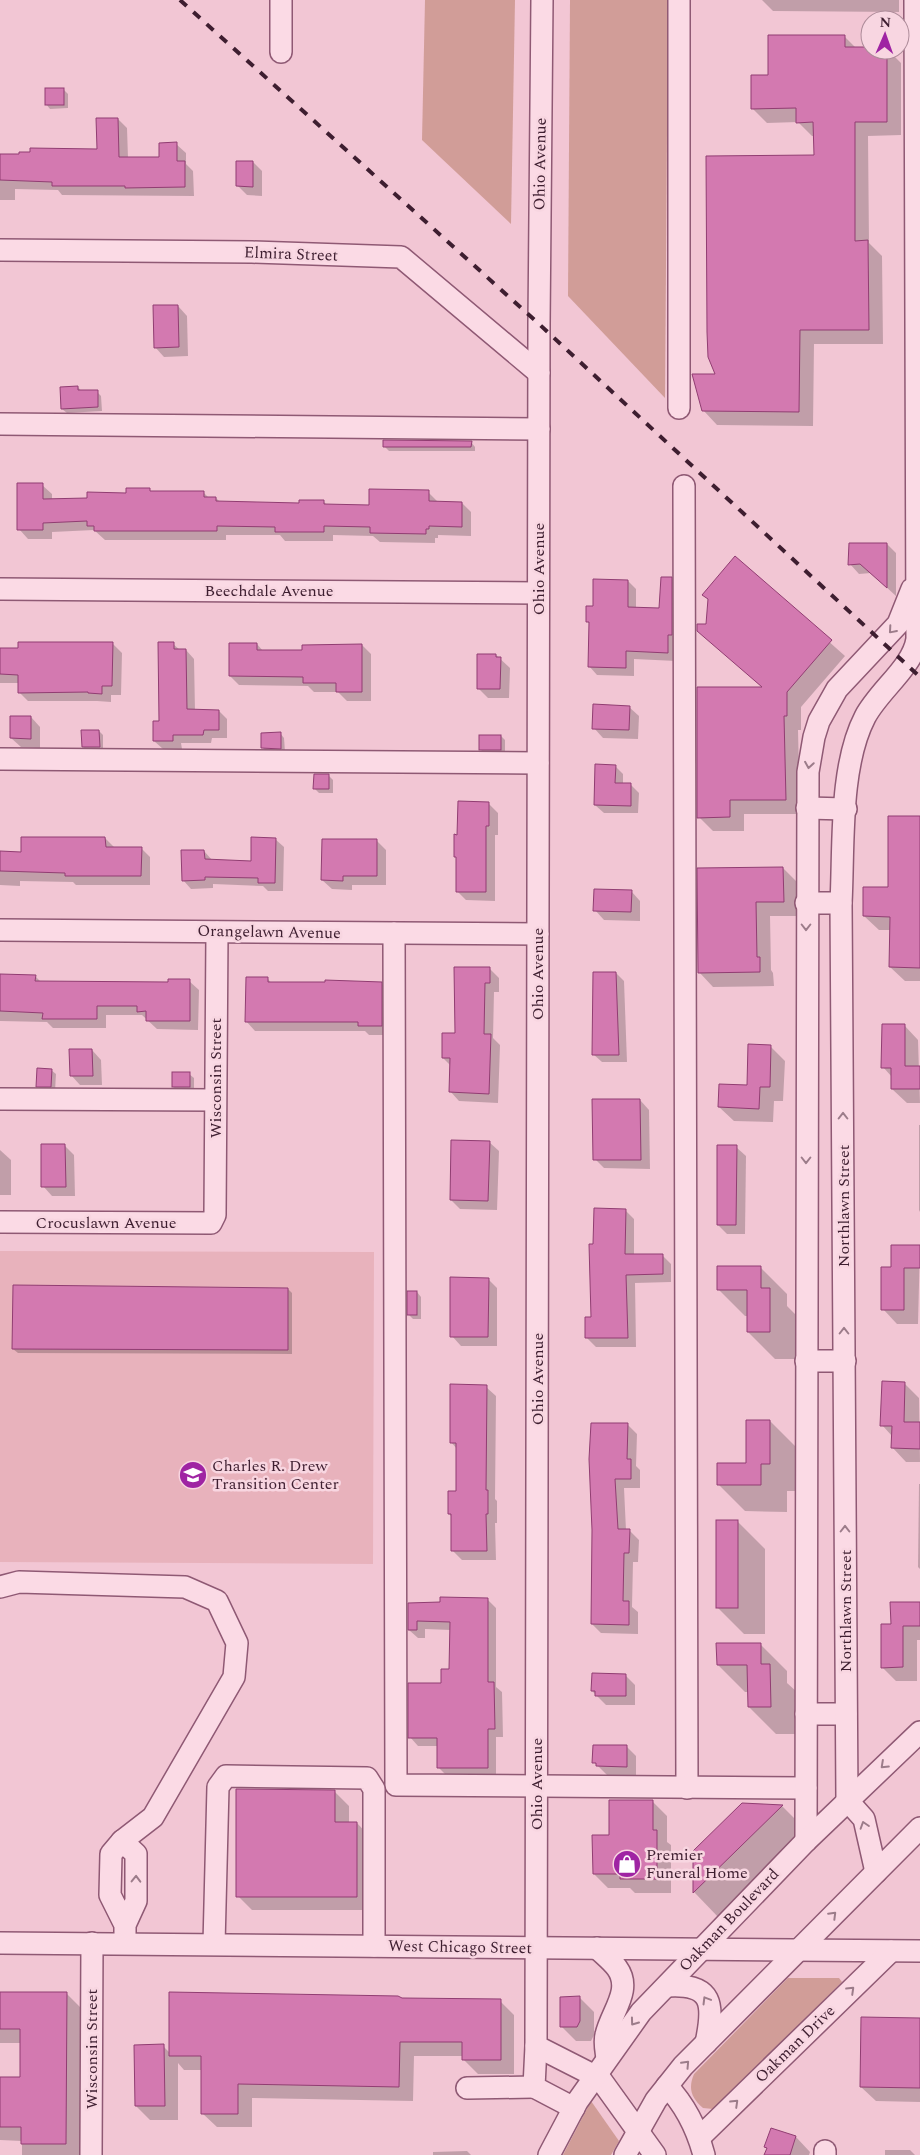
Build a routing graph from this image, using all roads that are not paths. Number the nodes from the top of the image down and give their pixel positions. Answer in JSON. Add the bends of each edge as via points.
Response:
{"nodes":[{"id":1,"x":281,"y":0,"type":"edge"},
{"id":2,"x":542,"y":0,"type":"edge"},
{"id":3,"x":679,"y":0,"type":"edge"},
{"id":4,"x":916,"y":4,"type":"edge"},
{"id":5,"x":281,"y":52,"type":"dead end"},
{"id":6,"x":0,"y":250,"type":"edge"},
{"id":7,"x":539,"y":373,"type":"junction"},
{"id":8,"x":679,"y":408,"type":"dead end"},
{"id":9,"x":0,"y":424,"type":"edge"},
{"id":10,"x":539,"y":429,"type":"junction"},
{"id":11,"x":684,"y":486,"type":"dead end"},
{"id":12,"x":918,"y":552,"type":"junction"},
{"id":13,"x":0,"y":589,"type":"edge"},
{"id":14,"x":538,"y":593,"type":"junction"},
{"id":15,"x":850,"y":675,"type":"junction"},
{"id":16,"x":878,"y":696,"type":"junction"},
{"id":17,"x":0,"y":759,"type":"edge"},
{"id":18,"x":538,"y":763,"type":"junction"},
{"id":19,"x":807,"y":808,"type":"junction"},
{"id":20,"x":846,"y":809,"type":"junction"},
{"id":21,"x":806,"y":903,"type":"junction"},
{"id":22,"x":841,"y":903,"type":"junction"},
{"id":23,"x":0,"y":930,"type":"edge"},
{"id":24,"x":217,"y":932,"type":"junction"},
{"id":25,"x":394,"y":933,"type":"junction"},
{"id":26,"x":538,"y":934,"type":"junction"},
{"id":27,"x":0,"y":1099,"type":"edge"},
{"id":28,"x":216,"y":1100,"type":"junction"},
{"id":29,"x":0,"y":1222,"type":"edge"},
{"id":30,"x":212,"y":1223,"type":"joint"},
{"id":31,"x":806,"y":1361,"type":"junction"},
{"id":32,"x":844,"y":1361,"type":"junction"},
{"id":33,"x":0,"y":1587,"type":"edge"},
{"id":34,"x":806,"y":1714,"type":"junction"},
{"id":35,"x":846,"y":1714,"type":"junction"},
{"id":36,"x":920,"y":1732,"type":"edge"},
{"id":37,"x":537,"y":1786,"type":"junction"},
{"id":38,"x":687,"y":1788,"type":"junction"},
{"id":39,"x":806,"y":1788,"type":"junction"},
{"id":40,"x":847,"y":1800,"type":"junction"},
{"id":41,"x":920,"y":1828,"type":"edge"},
{"id":42,"x":806,"y":1841,"type":"junction"},
{"id":43,"x":876,"y":1872,"type":"junction"},
{"id":44,"x":125,"y":1934,"type":"junction"},
{"id":45,"x":0,"y":1943,"type":"edge"},
{"id":46,"x":92,"y":1943,"type":"junction"},
{"id":47,"x":214,"y":1944,"type":"junction"},
{"id":48,"x":374,"y":1946,"type":"junction"},
{"id":49,"x":537,"y":1947,"type":"junction"},
{"id":50,"x":597,"y":1948,"type":"junction"},
{"id":51,"x":701,"y":1949,"type":"junction"},
{"id":52,"x":799,"y":1950,"type":"junction"},
{"id":53,"x":891,"y":1951,"type":"junction"},
{"id":54,"x":920,"y":1951,"type":"edge"},
{"id":55,"x":667,"y":1986,"type":"junction"},
{"id":56,"x":706,"y":2043,"type":"junction"},
{"id":57,"x":536,"y":2046,"type":"junction"},
{"id":58,"x":599,"y":2069,"type":"junction"},
{"id":59,"x":667,"y":2086,"type":"junction"},
{"id":60,"x":534,"y":2087,"type":"junction"},
{"id":61,"x":467,"y":2088,"type":"dead end"},
{"id":62,"x":574,"y":2108,"type":"junction"},
{"id":63,"x":638,"y":2132,"type":"junction"},
{"id":64,"x":702,"y":2146,"type":"edge"},
{"id":65,"x":91,"y":2155,"type":"edge"},
{"id":66,"x":549,"y":2155,"type":"edge"},
{"id":67,"x":625,"y":2155,"type":"edge"},
{"id":68,"x":655,"y":2155,"type":"edge"}],
"edges":[{"from":1,"to":5,"type":"street"},
{"from":2,"to":7,"type":"street","name":"Ohio Avenue"},
{"from":3,"to":8,"type":"street"},
{"from":4,"to":12,"type":"street","name":"Northlawn Street"},
{"from":6,"to":7,"type":"street","name":"Elmira Street","via":[[402,257]]},
{"from":7,"to":10,"type":"street","name":"Ohio Avenue"},
{"from":9,"to":10,"type":"street"},
{"from":10,"to":14,"type":"street","name":"Ohio Avenue"},
{"from":11,"to":38,"type":"street"},
{"from":12,"to":15,"type":"street","name":"Northlawn Street","one_way":true,"via":[[909,599],[898,624]]},
{"from":12,"to":16,"type":"street","name":"Northlawn Street","via":[[916,647]]},
{"from":13,"to":14,"type":"street","name":"Beechdale Avenue"},
{"from":14,"to":18,"type":"street","name":"Ohio Avenue"},
{"from":15,"to":16,"type":"street"},
{"from":15,"to":19,"type":"street","name":"Northlawn Street","one_way":true,"via":[[837,688],[814,737],[808,772]]},
{"from":16,"to":20,"type":"street","name":"Northlawn Street","via":[[854,743],[847,776]]},
{"from":17,"to":18,"type":"street"},
{"from":18,"to":26,"type":"street","name":"Ohio Avenue"},
{"from":19,"to":20,"type":"street"},
{"from":19,"to":21,"type":"street","name":"Northlawn Street"},
{"from":20,"to":22,"type":"street","name":"Northlawn Street"},
{"from":21,"to":22,"type":"street"},
{"from":21,"to":31,"type":"street","name":"Northlawn Street","one_way":true},
{"from":32,"to":22,"type":"street","name":"Northlawn Street","one_way":true},
{"from":23,"to":24,"type":"street","name":"Orangelawn Avenue"},
{"from":24,"to":25,"type":"street","name":"Orangelawn Avenue"},
{"from":24,"to":28,"type":"street","name":"Wisconsin Street"},
{"from":25,"to":26,"type":"street","name":"Orangelawn Avenue"},
{"from":25,"to":37,"type":"street","via":[[396,1784]]},
{"from":26,"to":37,"type":"street","name":"Ohio Avenue"},
{"from":27,"to":28,"type":"street"},
{"from":28,"to":30,"type":"street","name":"Wisconsin Street","via":[[215,1215]]},
{"from":29,"to":30,"type":"street","name":"Crocuslawn Avenue"},
{"from":31,"to":32,"type":"street"},
{"from":31,"to":34,"type":"street","name":"Northlawn Street"},
{"from":35,"to":32,"type":"street","name":"Northlawn Street","one_way":true},
{"from":33,"to":44,"type":"street","via":[[19,1582],[185,1587],[217,1601],[237,1643],[234,1677],[153,1817],[122,1841],[136,1854],[136,1901]]},
{"from":34,"to":35,"type":"street"},
{"from":34,"to":39,"type":"street","name":"Northlawn Street"},
{"from":35,"to":40,"type":"street","name":"Northlawn Street"},
{"from":36,"to":40,"type":"street","name":"Oakman Boulevard","one_way":true},
{"from":37,"to":38,"type":"street"},
{"from":37,"to":49,"type":"street","name":"Ohio Avenue"},
{"from":38,"to":39,"type":"street"},
{"from":39,"to":42,"type":"street","name":"Northlawn Street"},
{"from":40,"to":42,"type":"street","name":"Oakman Boulevard"},
{"from":43,"to":40,"type":"street","one_way":true,"via":[[864,1819]]},
{"from":41,"to":43,"type":"street"},
{"from":42,"to":51,"type":"street","name":"Oakman Boulevard"},
{"from":52,"to":43,"type":"street","one_way":true},
{"from":44,"to":46,"type":"street","name":"West Chicago Street"},
{"from":44,"to":47,"type":"street","name":"West Chicago Street"},
{"from":45,"to":46,"type":"street","name":"West Chicago Street"},
{"from":46,"to":65,"type":"street","name":"Wisconsin Street"},
{"from":47,"to":48,"type":"street","name":"West Chicago Street"},
{"from":47,"to":48,"type":"street","via":[[218,1787],[226,1776],[236,1776],[367,1778],[374,1789]]},
{"from":48,"to":49,"type":"street","name":"West Chicago Street"},
{"from":49,"to":50,"type":"street","name":"West Chicago Street"},
{"from":49,"to":57,"type":"street","name":"Ohio Avenue"},
{"from":50,"to":51,"type":"street","name":"West Chicago Street"},
{"from":50,"to":58,"type":"street","via":[[617,1968],[623,1981],[622,1994],[605,2037]]},
{"from":51,"to":52,"type":"street","name":"West Chicago Street"},
{"from":51,"to":55,"type":"street","name":"Oakman Boulevard"},
{"from":52,"to":53,"type":"street","name":"West Chicago Street"},
{"from":52,"to":56,"type":"street"},
{"from":53,"to":54,"type":"street","name":"West Chicago Street"},
{"from":64,"to":53,"type":"street","name":"Oakman Drive","one_way":true},
{"from":56,"to":55,"type":"street","one_way":true,"via":[[711,2019],[709,2002],[703,1993],[690,1987]]},
{"from":55,"to":58,"type":"street","name":"Oakman Boulevard","one_way":true,"via":[[641,2012]]},
{"from":59,"to":56,"type":"street","one_way":true},
{"from":57,"to":58,"type":"street"},
{"from":57,"to":60,"type":"street","name":"Ohio Avenue"},
{"from":58,"to":62,"type":"street","name":"Oakman Boulevard"},
{"from":58,"to":63,"type":"street"},
{"from":59,"to":63,"type":"street"},
{"from":59,"to":64,"type":"street","via":[[686,2110]]},
{"from":60,"to":61,"type":"street"},
{"from":60,"to":62,"type":"street"},
{"from":62,"to":66,"type":"street","name":"Oakman Boulevard"},
{"from":63,"to":67,"type":"street"},
{"from":63,"to":68,"type":"street"}]}
